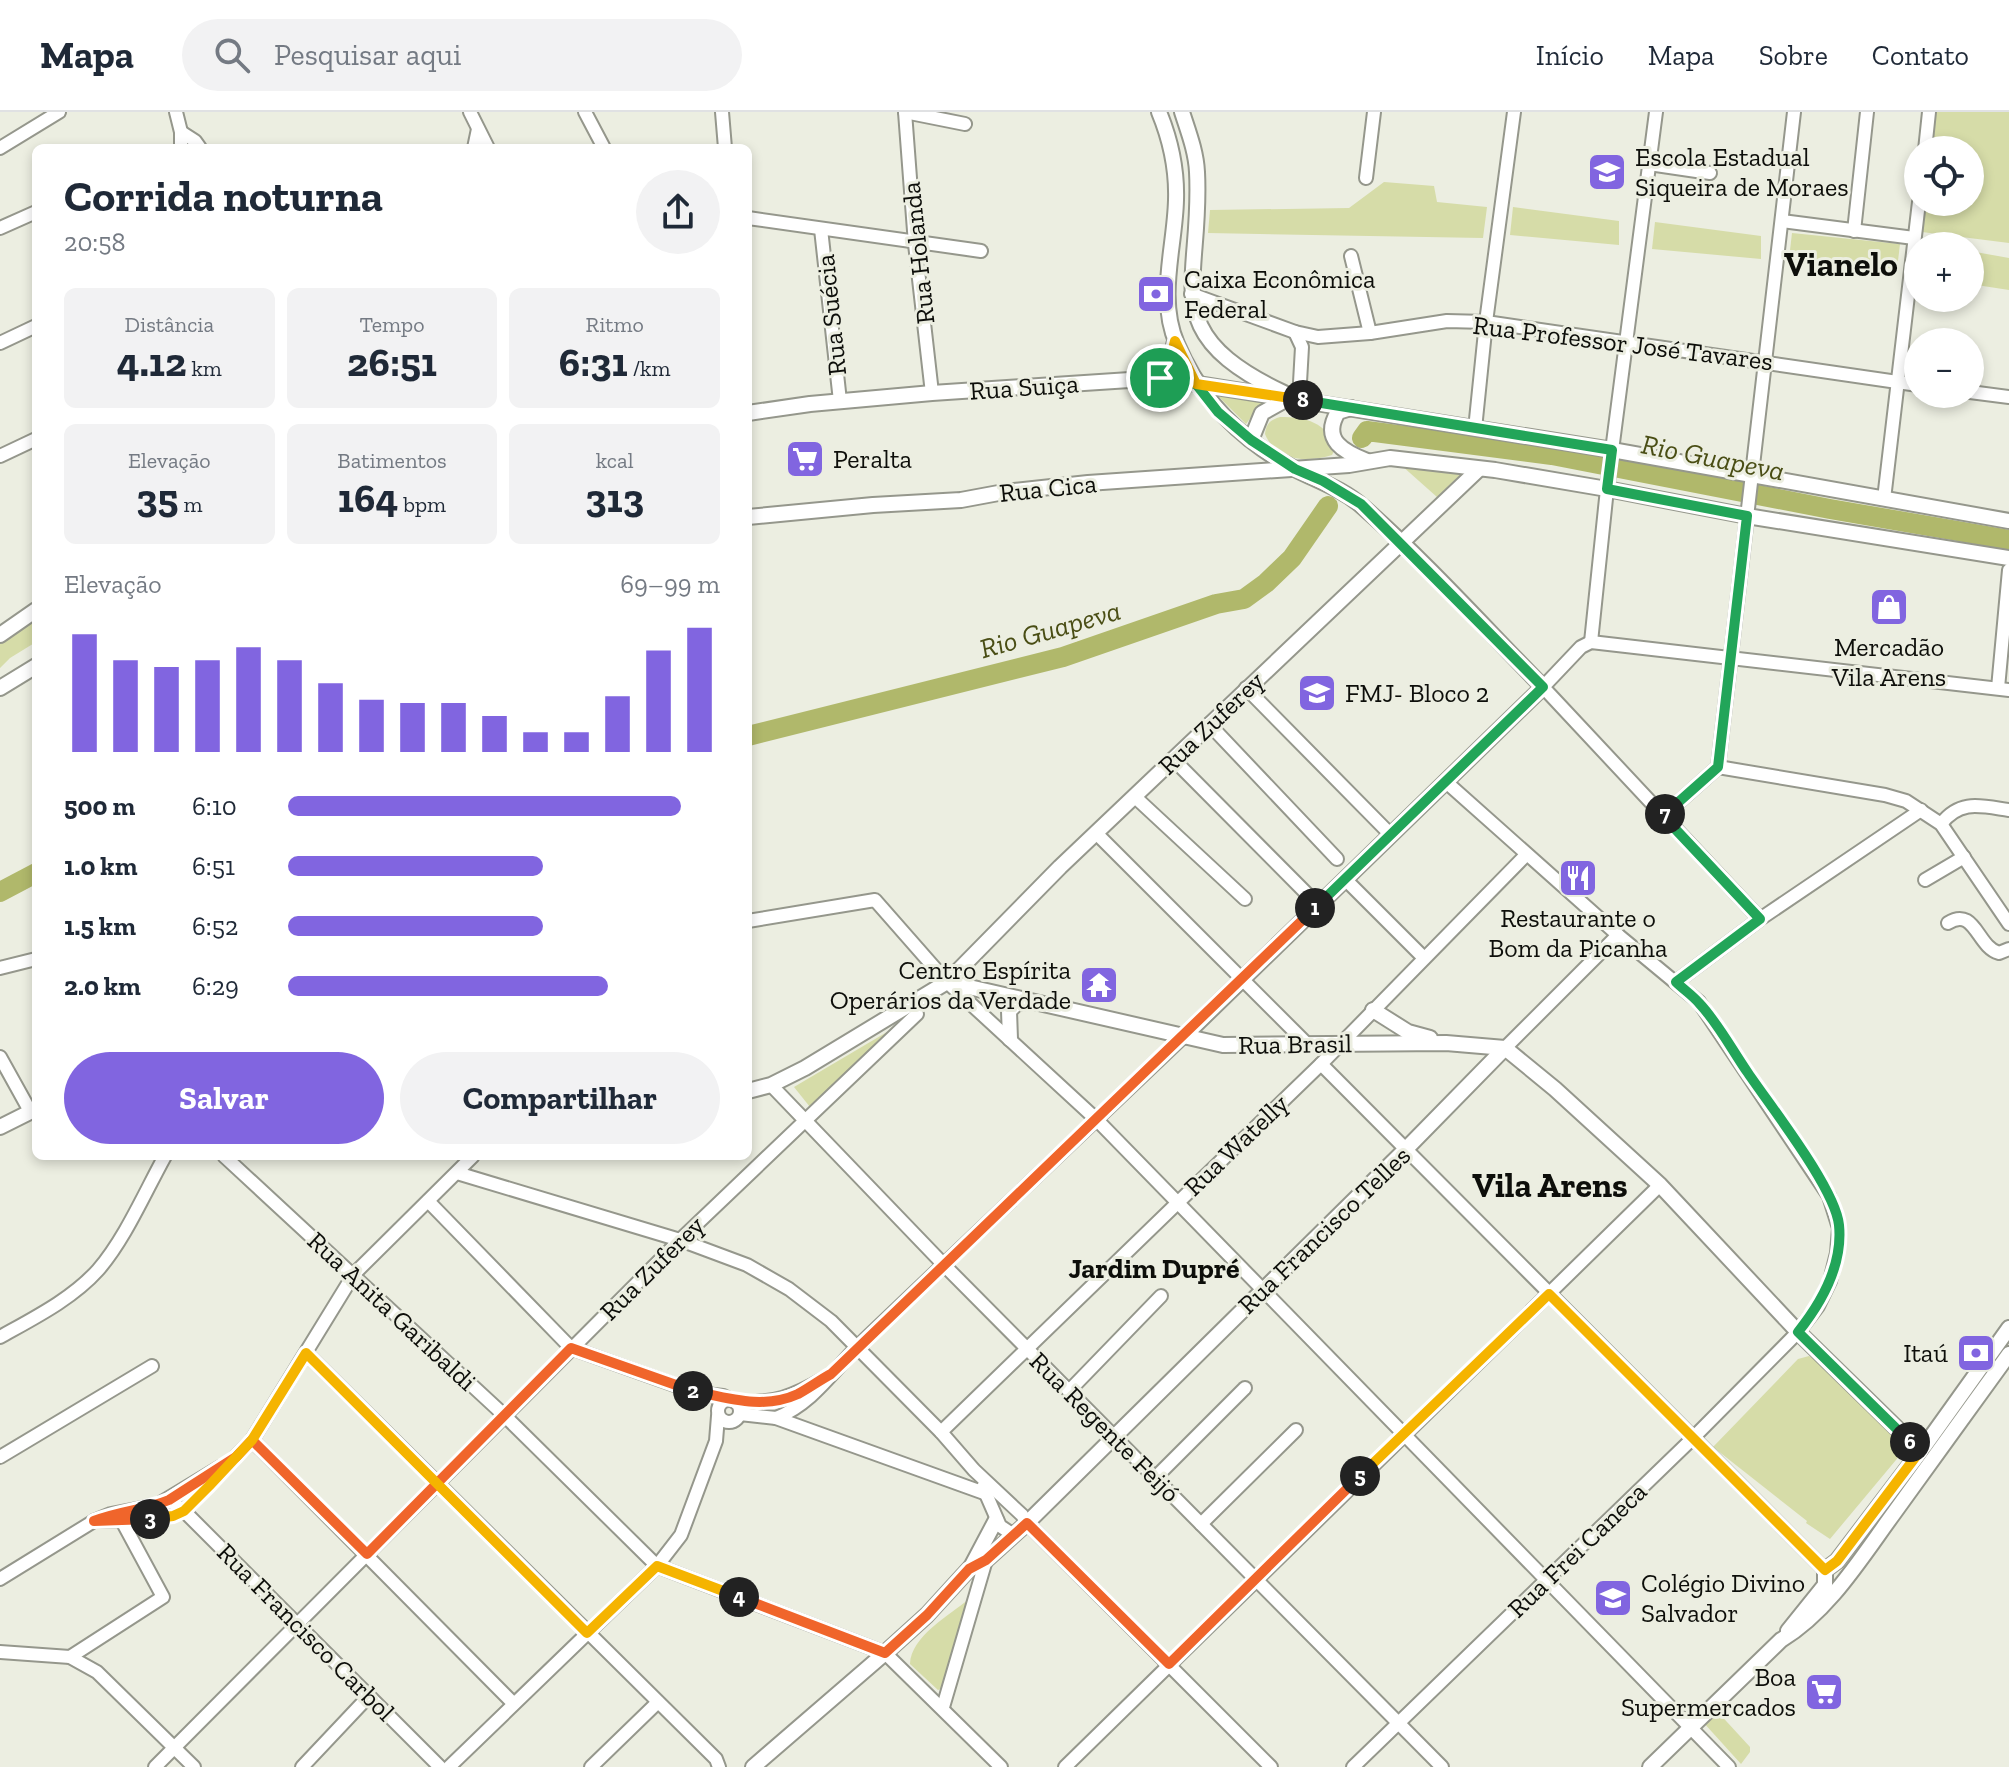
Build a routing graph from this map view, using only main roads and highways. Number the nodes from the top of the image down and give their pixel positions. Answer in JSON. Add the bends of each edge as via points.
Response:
{"nodes":[{"id":1,"x":1159,"y":112,"type":"edge"},
{"id":2,"x":1182,"y":112,"type":"edge"},
{"id":3,"x":1175,"y":341,"type":"junction"},
{"id":4,"x":1160,"y":378,"type":"junction"},
{"id":5,"x":1196,"y":384,"type":"junction"},
{"id":6,"x":1294,"y":399,"type":"junction"},
{"id":7,"x":1351,"y":408,"type":"junction"},
{"id":8,"x":752,"y":412,"type":"edge"},
{"id":9,"x":1251,"y":440,"type":"junction"},
{"id":10,"x":1368,"y":461,"type":"junction"},
{"id":11,"x":1295,"y":469,"type":"junction"},
{"id":12,"x":1479,"y":469,"type":"junction"},
{"id":13,"x":752,"y":517,"type":"edge"},
{"id":14,"x":2009,"y":521,"type":"edge"},
{"id":15,"x":1402,"y":543,"type":"junction"},
{"id":16,"x":2009,"y":558,"type":"edge"},
{"id":17,"x":32,"y":613,"type":"edge"},
{"id":18,"x":0,"y":635,"type":"edge"},
{"id":19,"x":32,"y":668,"type":"edge"},
{"id":20,"x":0,"y":688,"type":"edge"},
{"id":21,"x":947,"y":982,"type":"junction"},
{"id":22,"x":1031,"y":1001,"type":"junction"},
{"id":23,"x":1373,"y":1010,"type":"road end"},
{"id":24,"x":1183,"y":1037,"type":"junction"},
{"id":25,"x":1010,"y":1039,"type":"road end"},
{"id":26,"x":1446,"y":1043,"type":"junction"},
{"id":27,"x":1505,"y":1048,"type":"junction"},
{"id":28,"x":752,"y":1090,"type":"edge"},
{"id":29,"x":32,"y":1111,"type":"edge"},
{"id":30,"x":0,"y":1127,"type":"edge"},
{"id":31,"x":2009,"y":1328,"type":"edge"},
{"id":32,"x":2009,"y":1354,"type":"edge"},
{"id":33,"x":1920,"y":1451,"type":"junction"},
{"id":34,"x":1894,"y":1512,"type":"junction"},
{"id":35,"x":996,"y":1518,"type":"road end"},
{"id":36,"x":969,"y":1569,"type":"junction"},
{"id":37,"x":1781,"y":1640,"type":"junction"},
{"id":38,"x":783,"y":1742,"type":"junction"},
{"id":39,"x":753,"y":1767,"type":"edge"},
{"id":40,"x":763,"y":1767,"type":"edge"},
{"id":41,"x":1650,"y":1767,"type":"edge"}],
"edges":[{"from":1,"to":3,"type":"main road","via":[[1175,162],[1167,305]]},
{"from":2,"to":6,"type":"main road","via":[[1197,168],[1194,312],[1223,356],[1248,376]]},
{"from":3,"to":4,"type":"main road"},
{"from":3,"to":5,"type":"main road"},
{"from":4,"to":5,"type":"main road","name":"Rua Suiça"},
{"from":4,"to":8,"type":"main road","name":"Rua Suiça","via":[[932,393]]},
{"from":5,"to":6,"type":"main road","name":"Rua Suiça"},
{"from":5,"to":9,"type":"main road"},
{"from":6,"to":7,"type":"main road","name":"Rua Suiça"},
{"from":6,"to":9,"type":"main road","via":[[1262,413]]},
{"from":7,"to":10,"type":"main road","via":[[1338,412],[1333,435],[1338,446]]},
{"from":7,"to":14,"type":"main road","name":"Rua Suiça"},
{"from":9,"to":11,"type":"main road"},
{"from":10,"to":11,"type":"main road","name":"Rua Cica"},
{"from":10,"to":12,"type":"main road","name":"Rua Cica","via":[[1390,458]]},
{"from":11,"to":13,"type":"main road","name":"Rua Cica","via":[[1088,483],[961,500]]},
{"from":11,"to":15,"type":"main road","via":[[1361,504]]},
{"from":12,"to":15,"type":"main road","name":"Rua Zuferey"},
{"from":12,"to":16,"type":"main road","name":"Rua Cica","via":[[1608,485]]},
{"from":15,"to":21,"type":"main road","name":"Rua Zuferey","via":[[1134,796]]},
{"from":15,"to":24,"type":"main road","via":[[1543,687]]},
{"from":17,"to":18,"type":"main road"},
{"from":19,"to":20,"type":"main road"},
{"from":21,"to":22,"type":"main road","name":"Rua Brasil"},
{"from":21,"to":28,"type":"main road","via":[[805,1068]]},
{"from":22,"to":24,"type":"main road","name":"Rua Brasil"},
{"from":22,"to":25,"type":"main road","via":[[1009,1011]]},
{"from":23,"to":26,"type":"main road","via":[[1408,1032]]},
{"from":24,"to":26,"type":"main road","name":"Rua Brasil","via":[[1223,1045]]},
{"from":26,"to":27,"type":"main road"},
{"from":27,"to":33,"type":"main road","via":[[1660,1185],[1798,1332]]},
{"from":27,"to":36,"type":"main road","name":"Rua Francisco Telles","via":[[1027,1523]]},
{"from":29,"to":30,"type":"main road"},
{"from":31,"to":33,"type":"main road"},
{"from":32,"to":34,"type":"main road"},
{"from":33,"to":34,"type":"main road","via":[[1918,1469]]},
{"from":33,"to":37,"type":"main road","via":[[1825,1570],[1825,1585]]},
{"from":34,"to":37,"type":"main road","via":[[1818,1611]]},
{"from":35,"to":36,"type":"main road"},
{"from":36,"to":38,"type":"main road","via":[[927,1615]]},
{"from":37,"to":41,"type":"main road"},
{"from":38,"to":39,"type":"main road"},
{"from":38,"to":40,"type":"main road"}]}
